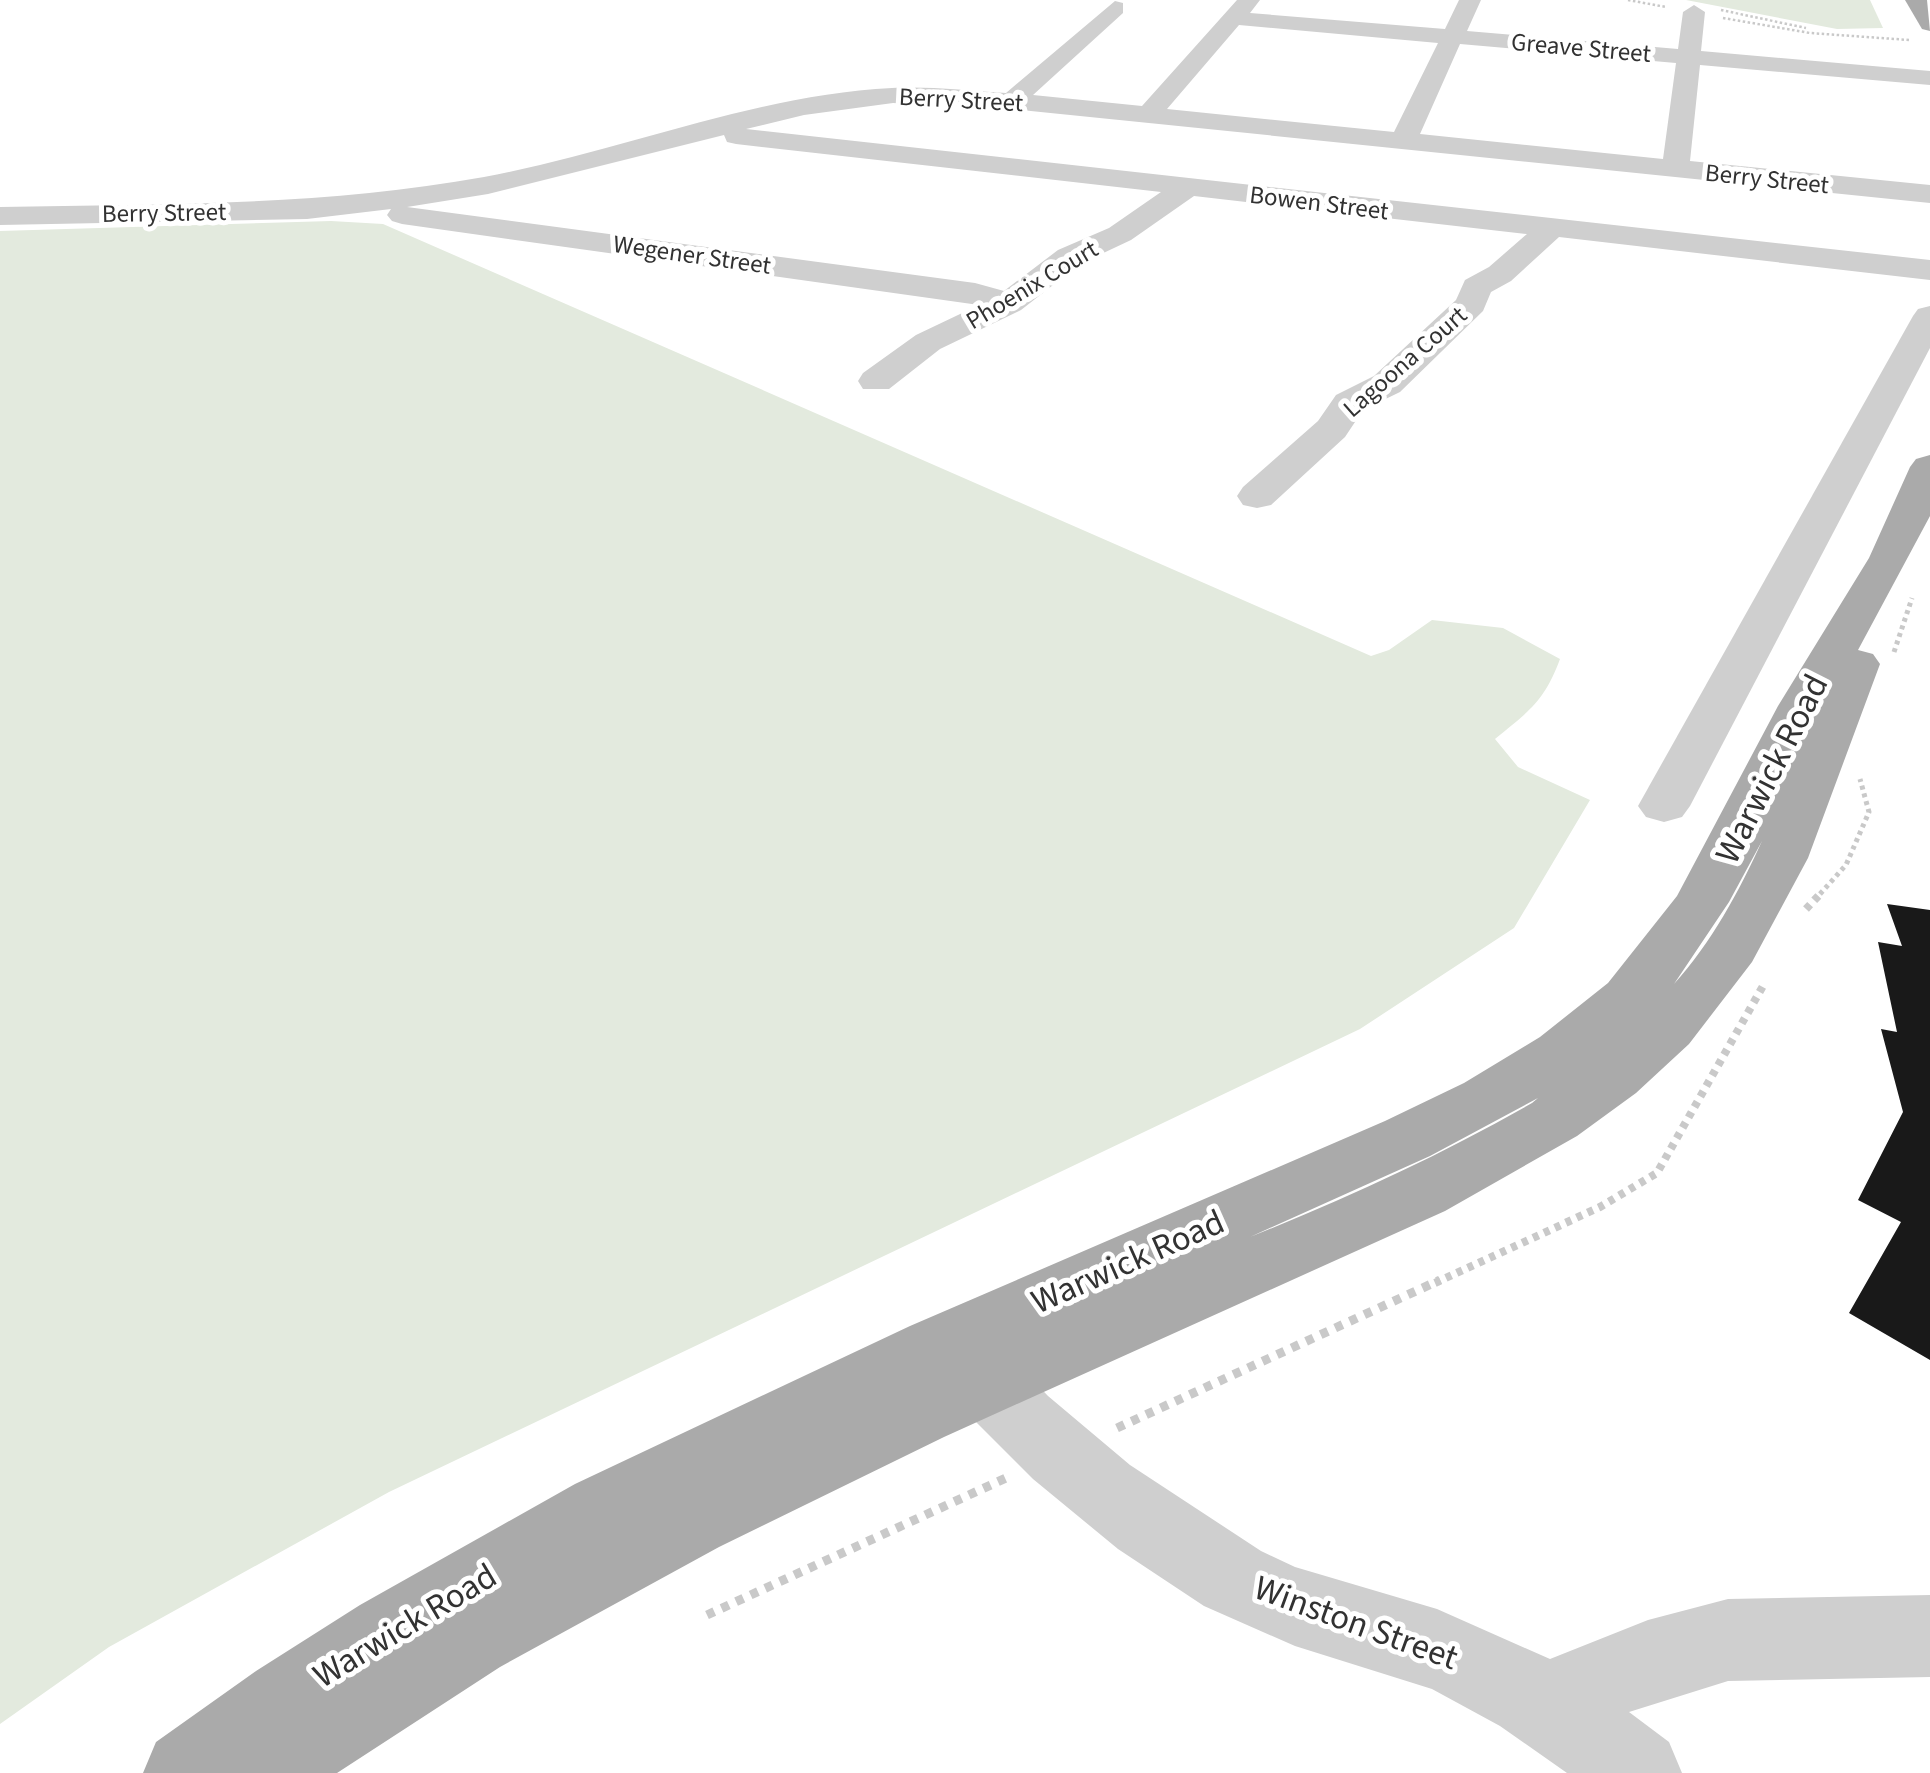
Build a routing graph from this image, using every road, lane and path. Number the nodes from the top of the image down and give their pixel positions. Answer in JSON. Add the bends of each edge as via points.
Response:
{"nodes":[{"id":1,"x":1470,"y":0,"type":"edge"},
{"id":2,"x":1628,"y":0,"type":"edge"},
{"id":3,"x":1655,"y":0,"type":"edge"},
{"id":4,"x":1916,"y":0,"type":"edge"},
{"id":5,"x":1115,"y":8,"type":"dead end"},
{"id":6,"x":1691,"y":8,"type":"junction"},
{"id":7,"x":1241,"y":9,"type":"edge"},
{"id":8,"x":1930,"y":24,"type":"edge"},
{"id":9,"x":1840,"y":35,"type":"junction"},
{"id":10,"x":1451,"y":37,"type":"junction"},
{"id":11,"x":1911,"y":40,"type":"dead end"},
{"id":12,"x":1690,"y":58,"type":"junction"},
{"id":13,"x":1930,"y":78,"type":"edge"},
{"id":14,"x":1012,"y":101,"type":"junction"},
{"id":15,"x":1148,"y":114,"type":"junction"},
{"id":16,"x":709,"y":128,"type":"junction"},
{"id":17,"x":1403,"y":141,"type":"junction"},
{"id":18,"x":1675,"y":169,"type":"junction"},
{"id":19,"x":1188,"y":188,"type":"junction"},
{"id":20,"x":1930,"y":194,"type":"edge"},
{"id":21,"x":377,"y":204,"type":"junction"},
{"id":22,"x":0,"y":216,"type":"edge"},
{"id":23,"x":1549,"y":230,"type":"junction"},
{"id":24,"x":1930,"y":270,"type":"edge"},
{"id":25,"x":1010,"y":302,"type":"junction"},
{"id":26,"x":1930,"y":316,"type":"edge"},
{"id":27,"x":908,"y":361,"type":"junction"},
{"id":28,"x":951,"y":372,"type":"dead end"},
{"id":29,"x":876,"y":381,"type":"dead end"},
{"id":30,"x":1930,"y":467,"type":"edge"},
{"id":31,"x":1257,"y":496,"type":"dead end"},
{"id":32,"x":1909,"y":531,"type":"edge"},
{"id":33,"x":1664,"y":806,"type":"dead end"},
{"id":34,"x":967,"y":1362,"type":"junction"},
{"id":35,"x":1930,"y":1636,"type":"edge"},
{"id":36,"x":1548,"y":1703,"type":"junction"},
{"id":37,"x":187,"y":1773,"type":"edge"},
{"id":38,"x":260,"y":1773,"type":"edge"},
{"id":39,"x":1638,"y":1773,"type":"edge"}],
"edges":[{"from":1,"to":10,"type":"street"},
{"from":2,"to":6,"type":"path"},
{"from":3,"to":6,"type":"path"},
{"from":4,"to":8,"type":"main road"},
{"from":5,"to":14,"type":"street"},
{"from":6,"to":9,"type":"path"},
{"from":6,"to":9,"type":"path"},
{"from":6,"to":12,"type":"street"},
{"from":7,"to":10,"type":"street","name":"Greave Street"},
{"from":7,"to":15,"type":"street"},
{"from":9,"to":11,"type":"path"},
{"from":10,"to":12,"type":"street","name":"Greave Street"},
{"from":10,"to":17,"type":"street"},
{"from":12,"to":13,"type":"street","name":"Greave Street"},
{"from":12,"to":18,"type":"street"},
{"from":14,"to":15,"type":"street","name":"Berry Street"},
{"from":14,"to":16,"type":"street","name":"Berry Street","via":[[893,95]]},
{"from":15,"to":17,"type":"street","name":"Berry Street"},
{"from":16,"to":19,"type":"street","name":"Bowen Street"},
{"from":16,"to":21,"type":"street","name":"Berry Street","via":[[488,184]]},
{"from":17,"to":18,"type":"street","name":"Berry Street"},
{"from":18,"to":20,"type":"street","name":"Berry Street"},
{"from":19,"to":23,"type":"street","name":"Bowen Street"},
{"from":19,"to":25,"type":"street","name":"Phoenix Court","via":[[1120,234],[1069,256]]},
{"from":21,"to":22,"type":"street","name":"Berry Street"},
{"from":21,"to":25,"type":"street","name":"Wegener Street","via":[[417,218]]},
{"from":23,"to":24,"type":"street","name":"Bowen Street"},
{"from":23,"to":31,"type":"street","name":"Lagoona Court","via":[[1500,274],[1476,286],[1471,304],[1388,384],[1350,403],[1332,429]]},
{"from":25,"to":27,"type":"street","name":"Phoenix Court","via":[[928,342]]},
{"from":26,"to":33,"type":"street"},
{"from":27,"to":28,"type":"street"},
{"from":27,"to":29,"type":"street","name":"Phoenix Court"},
{"from":30,"to":32,"type":"main road","name":"Warwick Road"},
{"from":32,"to":34,"type":"main road","name":"Warwick Road","via":[[1764,898],[1699,994],[1616,1077],[1439,1184]]},
{"from":34,"to":36,"type":"street","name":"Winston Street","via":[[1059,1454],[1204,1560],[1271,1597],[1458,1658]]},
{"from":34,"to":37,"type":"main road","name":"Warwick Road","via":[[686,1468],[394,1627]]},
{"from":34,"to":38,"type":"main road","name":"Warwick Road","via":[[460,1644]]},
{"from":35,"to":36,"type":"street","via":[[1728,1640],[1648,1661]]},
{"from":36,"to":39,"type":"street","name":"Winston Street"}]}
